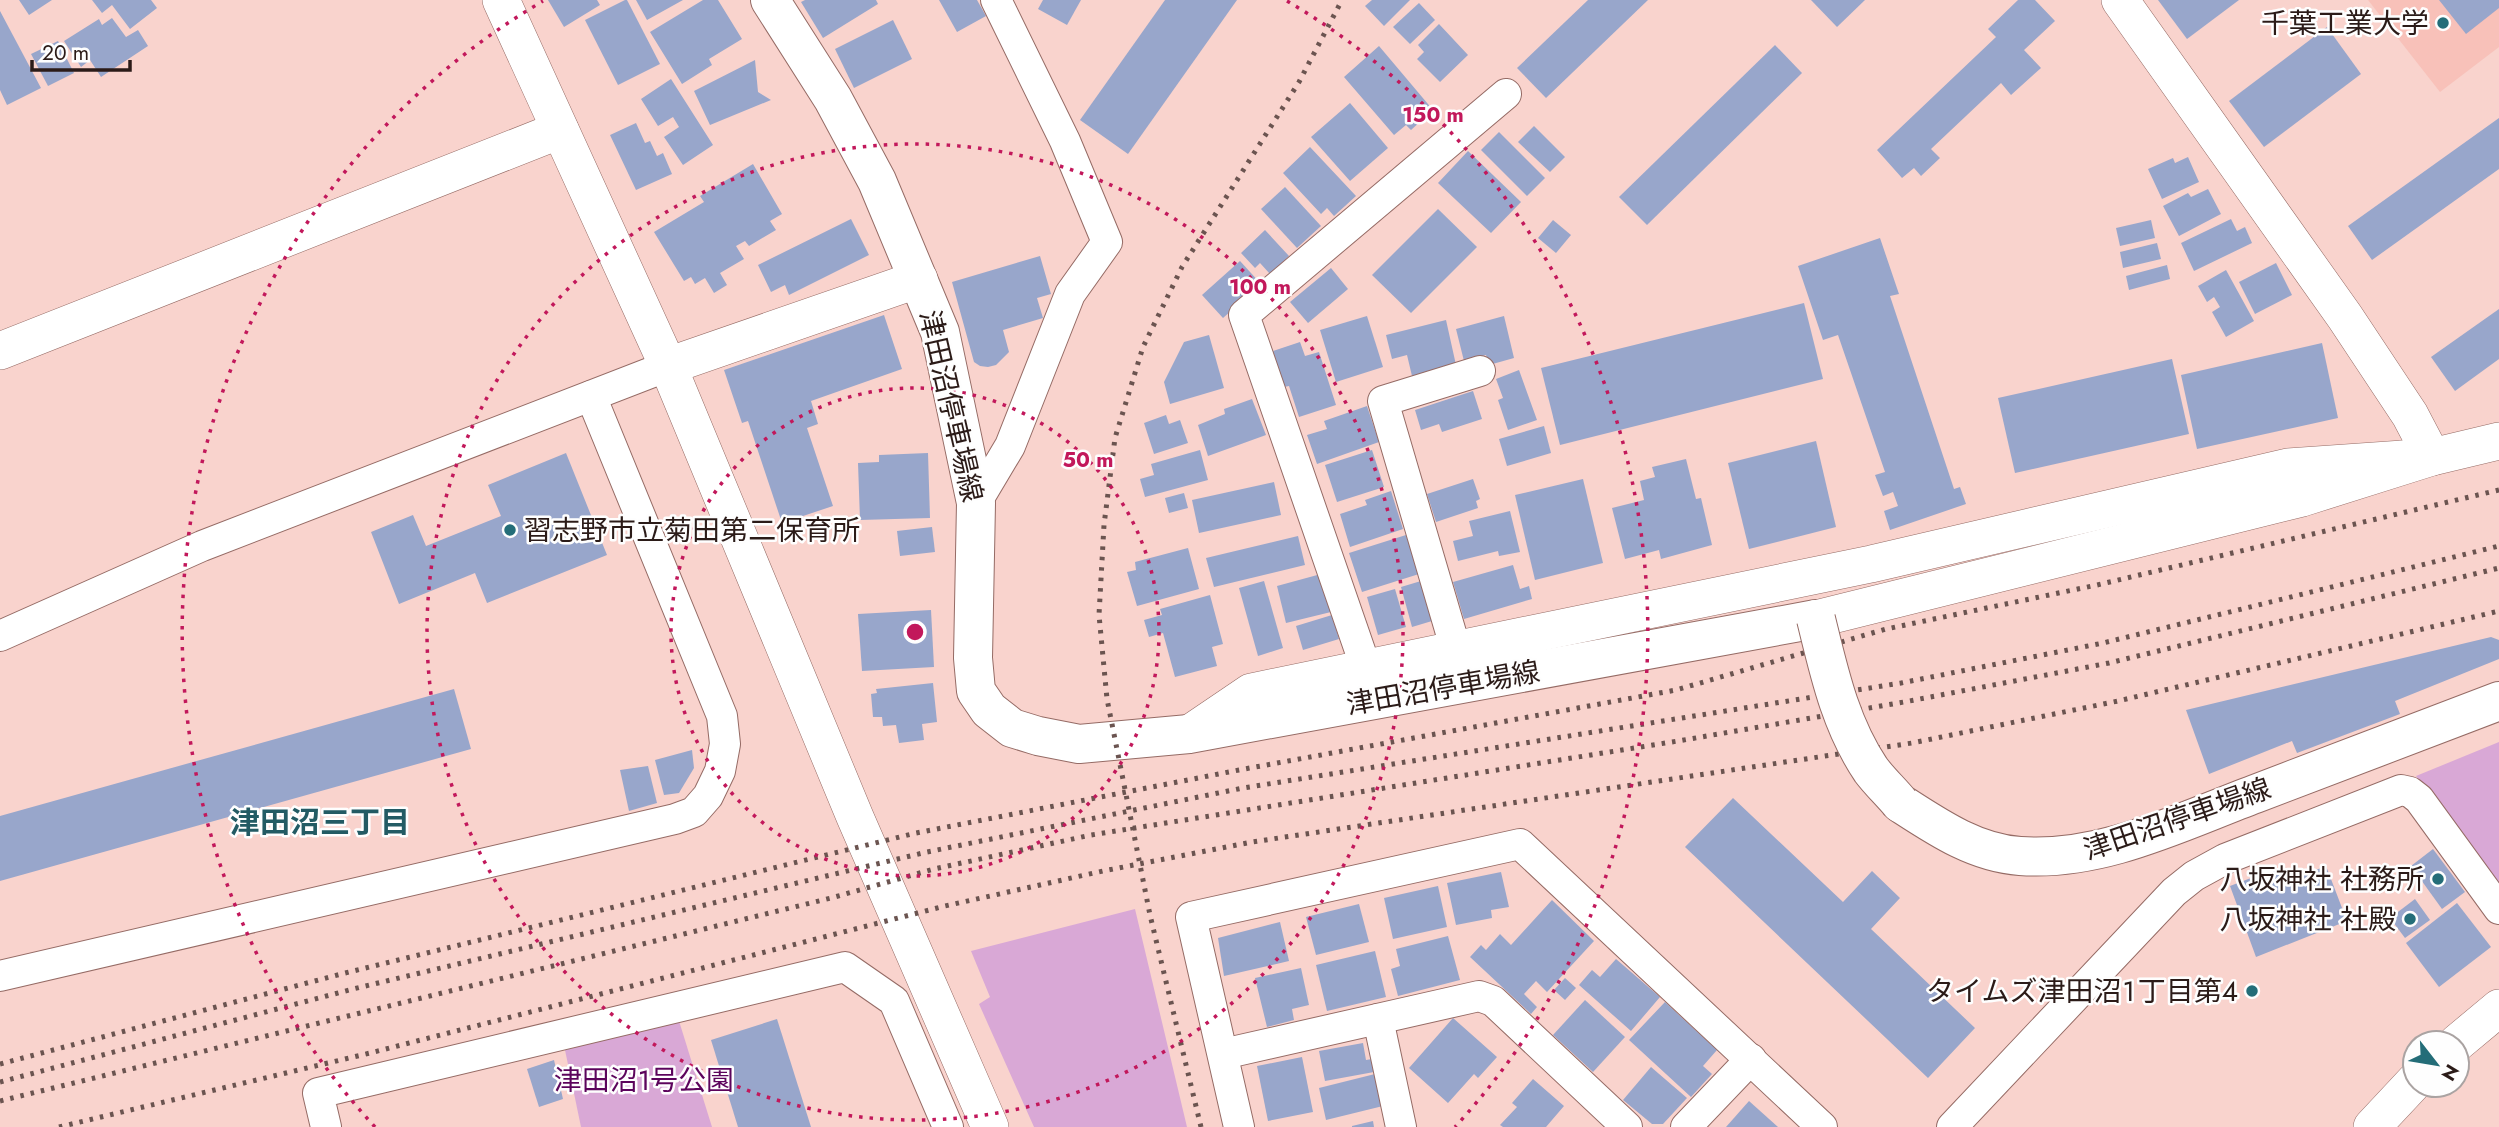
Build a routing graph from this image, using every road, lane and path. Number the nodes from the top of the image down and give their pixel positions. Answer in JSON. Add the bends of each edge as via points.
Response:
{"nodes":[{"id":1,"x":501,"y":0,"type":"edge"},
{"id":2,"x":771,"y":0,"type":"edge"},
{"id":3,"x":996,"y":0,"type":"edge"},
{"id":4,"x":2120,"y":0,"type":"edge"},
{"id":5,"x":1506,"y":94,"type":"dead end"},
{"id":6,"x":560,"y":130,"type":"junction"},
{"id":7,"x":919,"y":278,"type":"junction"},
{"id":8,"x":0,"y":351,"type":"edge"},
{"id":9,"x":668,"y":366,"type":"junction"},
{"id":10,"x":1480,"y":371,"type":"dead end"},
{"id":11,"x":592,"y":396,"type":"junction"},
{"id":12,"x":2499,"y":441,"type":"edge"},
{"id":13,"x":2432,"y":457,"type":"junction"},
{"id":14,"x":976,"y":503,"type":"junction"},
{"id":15,"x":1816,"y":618,"type":"junction"},
{"id":16,"x":0,"y":636,"type":"edge"},
{"id":17,"x":1456,"y":650,"type":"junction"},
{"id":18,"x":1366,"y":668,"type":"junction"},
{"id":19,"x":2499,"y":701,"type":"edge"},
{"id":20,"x":1189,"y":734,"type":"junction"},
{"id":21,"x":2499,"y":909,"type":"edge"},
{"id":22,"x":0,"y":976,"type":"edge"},
{"id":23,"x":2499,"y":1008,"type":"edge"},
{"id":24,"x":1378,"y":1020,"type":"junction"},
{"id":25,"x":2471,"y":1031,"type":"edge"},
{"id":26,"x":1223,"y":1054,"type":"junction"},
{"id":27,"x":1751,"y":1059,"type":"junction"},
{"id":28,"x":2401,"y":1097,"type":"edge"},
{"id":29,"x":326,"y":1127,"type":"edge"},
{"id":30,"x":948,"y":1127,"type":"edge"},
{"id":31,"x":990,"y":1127,"type":"edge"},
{"id":32,"x":1239,"y":1127,"type":"edge"},
{"id":33,"x":1401,"y":1127,"type":"edge"},
{"id":34,"x":1627,"y":1127,"type":"edge"},
{"id":35,"x":1686,"y":1127,"type":"edge"},
{"id":36,"x":1822,"y":1127,"type":"edge"},
{"id":37,"x":1952,"y":1127,"type":"edge"},
{"id":38,"x":2372,"y":1127,"type":"edge"}],
"edges":[{"from":1,"to":6,"type":"street"},
{"from":2,"to":7,"type":"main road","name":"津田沼停車場線","via":[[834,99],[877,181]]},
{"from":3,"to":14,"type":"street","via":[[1065,141],[1107,242],[1070,294],[1010,446]]},
{"from":4,"to":13,"type":"street","via":[[2345,317]]},
{"from":5,"to":18,"type":"street","via":[[1244,315]]},
{"from":6,"to":8,"type":"street"},
{"from":6,"to":9,"type":"street"},
{"from":7,"to":9,"type":"street"},
{"from":7,"to":14,"type":"main road","name":"津田沼停車場線","via":[[940,332]]},
{"from":9,"to":11,"type":"street"},
{"from":9,"to":31,"type":"street","via":[[855,817]]},
{"from":10,"to":17,"type":"street","via":[[1383,401]]},
{"from":11,"to":16,"type":"street","via":[[202,546]]},
{"from":11,"to":22,"type":"street","via":[[722,716],[725,744],[720,771],[694,812]]},
{"from":12,"to":13,"type":"street"},
{"from":13,"to":15,"type":"street","via":[[2302,498]]},
{"from":13,"to":17,"type":"street","via":[[2288,467],[1871,564]]},
{"from":14,"to":20,"type":"main road","name":"津田沼停車場線","via":[[973,658],[976,691],[989,710],[1012,728],[1079,744]]},
{"from":15,"to":19,"type":"main road","name":"津田沼停車場線","bridge":true,"via":[[1833,691],[1850,735],[1872,772],[1900,803],[1935,826],[1973,846],[2018,856],[2066,857],[2133,840]]},
{"from":15,"to":20,"type":"main road","name":"津田沼停車場線"},
{"from":17,"to":18,"type":"street"},
{"from":18,"to":20,"type":"street","via":[[1251,692]]},
{"from":21,"to":37,"type":"street","via":[[2419,799],[2401,790],[2225,859],[2174,891]]},
{"from":23,"to":25,"type":"street"},
{"from":24,"to":26,"type":"street"},
{"from":24,"to":33,"type":"street"},
{"from":24,"to":34,"type":"street","via":[[1479,996],[1493,1001]]},
{"from":26,"to":27,"type":"street","via":[[1191,917],[1520,844]]},
{"from":26,"to":32,"type":"street"},
{"from":27,"to":35,"type":"street"},
{"from":27,"to":36,"type":"street"},
{"from":28,"to":38,"type":"street"},
{"from":29,"to":30,"type":"street","via":[[318,1093],[845,967],[894,1001]]}]}
